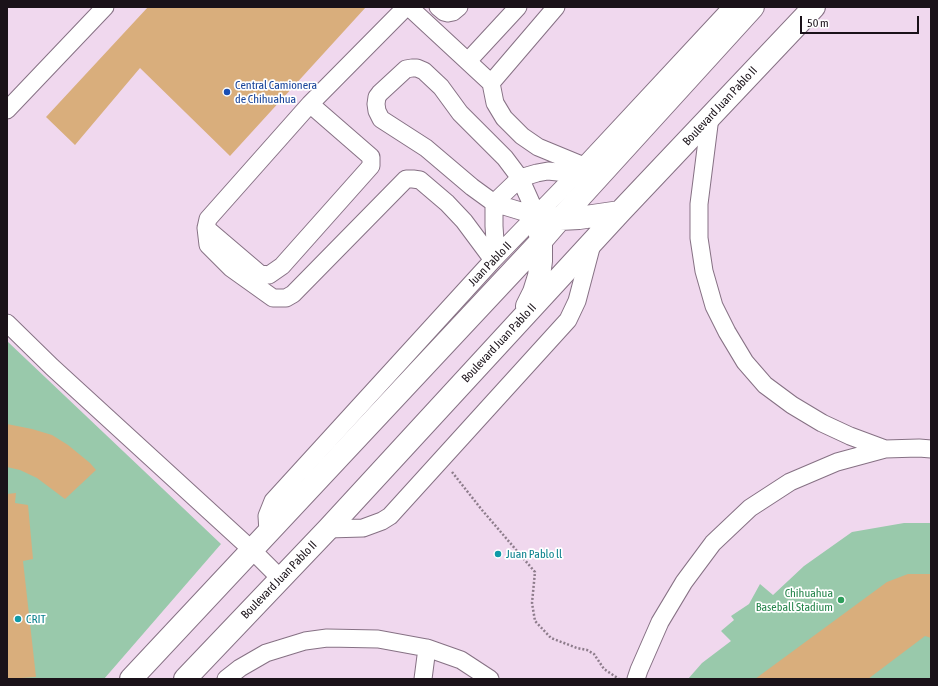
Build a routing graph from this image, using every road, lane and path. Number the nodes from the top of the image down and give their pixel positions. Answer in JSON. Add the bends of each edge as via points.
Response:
{"nodes":[{"id":1,"x":105,"y":7,"type":"edge"},
{"id":2,"x":408,"y":7,"type":"edge"},
{"id":3,"x":438,"y":7,"type":"edge"},
{"id":4,"x":459,"y":7,"type":"edge"},
{"id":5,"x":518,"y":7,"type":"edge"},
{"id":6,"x":556,"y":7,"type":"edge"},
{"id":7,"x":732,"y":7,"type":"edge"},
{"id":8,"x":753,"y":7,"type":"edge"},
{"id":9,"x":811,"y":9,"type":"edge"},
{"id":10,"x":468,"y":61,"type":"junction"},
{"id":11,"x":491,"y":83,"type":"junction"},
{"id":12,"x":310,"y":104,"type":"junction"},
{"id":13,"x":7,"y":110,"type":"edge"},
{"id":14,"x":710,"y":117,"type":"junction"},
{"id":15,"x":522,"y":136,"type":"junction"},
{"id":16,"x":505,"y":158,"type":"junction"},
{"id":17,"x":581,"y":170,"type":"junction"},
{"id":18,"x":520,"y":178,"type":"junction"},
{"id":19,"x":494,"y":203,"type":"junction"},
{"id":20,"x":620,"y":212,"type":"junction"},
{"id":21,"x":537,"y":216,"type":"junction"},
{"id":22,"x":560,"y":219,"type":"junction"},
{"id":23,"x":206,"y":228,"type":"junction"},
{"id":24,"x":541,"y":241,"type":"junction"},
{"id":25,"x":592,"y":244,"type":"junction"},
{"id":26,"x":495,"y":258,"type":"junction"},
{"id":27,"x":7,"y":323,"type":"edge"},
{"id":28,"x":517,"y":324,"type":"junction"},
{"id":29,"x":414,"y":362,"type":"junction"},
{"id":30,"x":885,"y":449,"type":"junction"},
{"id":31,"x":931,"y":449,"type":"edge"},
{"id":32,"x":442,"y":459,"type":"junction"},
{"id":33,"x":328,"y":529,"type":"junction"},
{"id":34,"x":252,"y":550,"type":"junction"},
{"id":35,"x":280,"y":578,"type":"junction"},
{"id":36,"x":427,"y":648,"type":"junction"},
{"id":37,"x":131,"y":679,"type":"edge"},
{"id":38,"x":185,"y":679,"type":"edge"},
{"id":39,"x":226,"y":679,"type":"edge"},
{"id":40,"x":423,"y":679,"type":"edge"},
{"id":41,"x":490,"y":679,"type":"edge"},
{"id":42,"x":619,"y":679,"type":"edge"},
{"id":43,"x":636,"y":679,"type":"edge"}],
"edges":[{"from":1,"to":13,"type":"lane"},
{"from":2,"to":10,"type":"lane"},
{"from":2,"to":12,"type":"lane"},
{"from":3,"to":4,"type":"lane","via":[[448,13]]},
{"from":5,"to":10,"type":"lane"},
{"from":6,"to":11,"type":"lane"},
{"from":7,"to":17,"type":"lane","name":"Juan Pablo II"},
{"from":8,"to":22,"type":"main road"},
{"from":9,"to":14,"type":"main road","name":"Boulevard Juan Pablo II"},
{"from":10,"to":11,"type":"lane"},
{"from":11,"to":15,"type":"lane","via":[[495,103],[504,118]]},
{"from":12,"to":23,"type":"lane","via":[[208,219]]},
{"from":12,"to":23,"type":"lane","via":[[371,157],[371,166],[282,266],[269,275],[260,274]]},
{"from":14,"to":20,"type":"main road","name":"Boulevard Juan Pablo II"},
{"from":14,"to":30,"type":"lane","via":[[699,204],[699,238],[704,271],[714,306],[726,332],[745,362],[765,385],[792,405],[822,423]]},
{"from":15,"to":16,"type":"lane"},
{"from":15,"to":17,"type":"lane"},
{"from":16,"to":18,"type":"lane"},
{"from":16,"to":19,"type":"lane","via":[[460,113],[441,87],[418,68],[406,69],[377,98],[377,111],[381,119],[426,148]]},
{"from":17,"to":18,"type":"lane","via":[[548,171]]},
{"from":17,"to":21,"type":"lane","name":"Juan Pablo II"},
{"from":18,"to":19,"type":"lane"},
{"from":18,"to":21,"type":"lane"},
{"from":19,"to":21,"type":"lane"},
{"from":19,"to":26,"type":"lane"},
{"from":20,"to":22,"type":"main road"},
{"from":20,"to":25,"type":"main road","name":"Boulevard Juan Pablo II"},
{"from":21,"to":22,"type":"main road"},
{"from":21,"to":24,"type":"main road"},
{"from":21,"to":26,"type":"lane","name":"Juan Pablo II"},
{"from":22,"to":24,"type":"main road"},
{"from":23,"to":26,"type":"lane","via":[[208,245],[231,268],[273,298],[286,298],[293,294],[406,179],[413,178],[420,180],[447,203]]},
{"from":24,"to":28,"type":"main road","via":[[534,292]]},
{"from":24,"to":29,"type":"main road"},
{"from":25,"to":28,"type":"main road","name":"Boulevard Juan Pablo II"},
{"from":25,"to":32,"type":"lane","via":[[577,301],[568,320]]},
{"from":26,"to":29,"type":"lane","name":"Juan Pablo II"},
{"from":27,"to":34,"type":"lane"},
{"from":28,"to":33,"type":"main road","name":"Boulevard Juan Pablo II"},
{"from":29,"to":34,"type":"main road"},
{"from":30,"to":31,"type":"lane"},
{"from":30,"to":43,"type":"lane","via":[[837,462],[790,482],[750,508],[713,543],[684,582],[660,622]]},
{"from":32,"to":33,"type":"lane","via":[[390,516],[382,521],[363,528]]},
{"from":32,"to":42,"type":"path","via":[[535,572],[532,603],[535,621],[551,638],[594,654],[604,669]]},
{"from":33,"to":35,"type":"main road","name":"Boulevard Juan Pablo II"},
{"from":34,"to":35,"type":"lane"},
{"from":34,"to":37,"type":"main road"},
{"from":35,"to":38,"type":"main road","name":"Boulevard Juan Pablo II"},
{"from":36,"to":39,"type":"lane","via":[[378,639],[327,638],[305,641],[266,653]]},
{"from":36,"to":40,"type":"lane"},
{"from":36,"to":41,"type":"lane","via":[[461,660]]}]}
